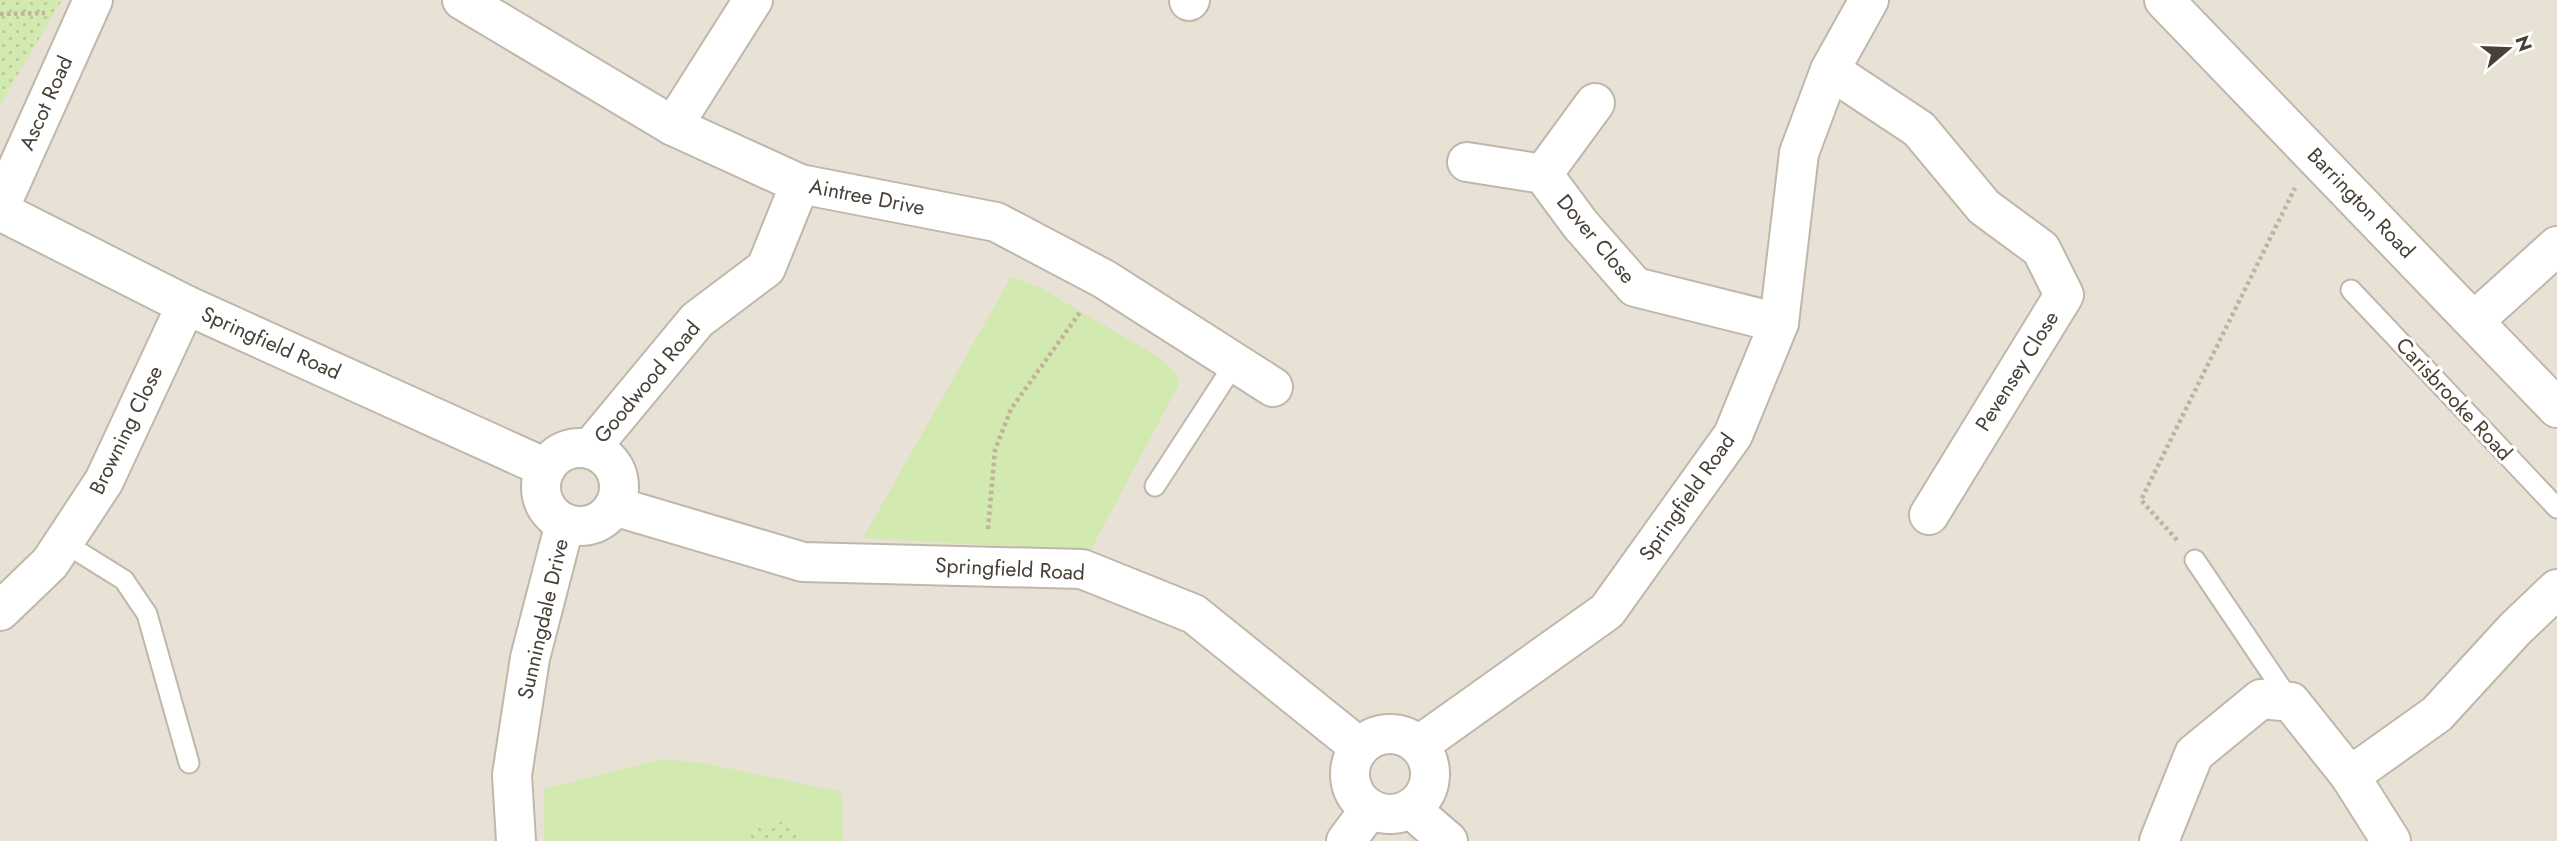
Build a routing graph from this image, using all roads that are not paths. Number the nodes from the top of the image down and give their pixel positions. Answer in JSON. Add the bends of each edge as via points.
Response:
{"nodes":[{"id":1,"x":93,"y":0,"type":"edge"},
{"id":2,"x":461,"y":0,"type":"edge"},
{"id":3,"x":753,"y":0,"type":"edge"},
{"id":4,"x":1868,"y":0,"type":"edge"},
{"id":5,"x":2166,"y":0,"type":"edge"},
{"id":6,"x":1830,"y":70,"type":"junction"},
{"id":7,"x":1595,"y":103,"type":"dead end"},
{"id":8,"x":673,"y":126,"type":"junction"},
{"id":9,"x":1467,"y":162,"type":"dead end"},
{"id":10,"x":1543,"y":174,"type":"junction"},
{"id":11,"x":800,"y":184,"type":"junction"},
{"id":12,"x":0,"y":209,"type":"edge"},
{"id":13,"x":2557,"y":246,"type":"edge"},
{"id":14,"x":2351,"y":290,"type":"dead end"},
{"id":15,"x":186,"y":305,"type":"junction"},
{"id":16,"x":2474,"y":321,"type":"junction"},
{"id":17,"x":1779,"y":323,"type":"junction"},
{"id":18,"x":1235,"y":363,"type":"junction"},
{"id":19,"x":1273,"y":387,"type":"dead end"},
{"id":20,"x":2557,"y":408,"type":"edge"},
{"id":21,"x":590,"y":449,"type":"junction"},
{"id":22,"x":546,"y":468,"type":"junction"},
{"id":23,"x":1155,"y":486,"type":"dead end"},
{"id":24,"x":614,"y":506,"type":"junction"},
{"id":25,"x":2557,"y":508,"type":"edge"},
{"id":26,"x":1929,"y":515,"type":"dead end"},
{"id":27,"x":565,"y":523,"type":"junction"},
{"id":28,"x":63,"y":542,"type":"junction"},
{"id":29,"x":2195,"y":560,"type":"road end"},
{"id":30,"x":2557,"y":589,"type":"edge"},
{"id":31,"x":0,"y":611,"type":"edge"},
{"id":32,"x":2291,"y":702,"type":"junction"},
{"id":33,"x":1419,"y":745,"type":"junction"},
{"id":34,"x":1359,"y":747,"type":"junction"},
{"id":35,"x":189,"y":763,"type":"dead end"},
{"id":36,"x":2350,"y":776,"type":"junction"},
{"id":37,"x":1370,"y":809,"type":"junction"},
{"id":38,"x":1412,"y":809,"type":"junction"},
{"id":39,"x":516,"y":841,"type":"edge"},
{"id":40,"x":1346,"y":841,"type":"edge"},
{"id":41,"x":1448,"y":841,"type":"edge"},
{"id":42,"x":2159,"y":841,"type":"edge"},
{"id":43,"x":2392,"y":841,"type":"edge"}],
"edges":[{"from":1,"to":12,"type":"street","name":"Ascot Road"},
{"from":2,"to":8,"type":"street","name":"Aintree Drive"},
{"from":3,"to":8,"type":"street"},
{"from":4,"to":6,"type":"street","name":"Springfield Road"},
{"from":5,"to":16,"type":"street","name":"Barrington Road"},
{"from":6,"to":17,"type":"street","name":"Springfield Road","via":[[1799,153]]},
{"from":6,"to":26,"type":"street","name":"Pevensey Close","via":[[1919,129],[1984,207],[2041,249],[2064,295]]},
{"from":7,"to":10,"type":"street","name":"Dover Close"},
{"from":8,"to":11,"type":"street","name":"Aintree Drive"},
{"from":9,"to":10,"type":"street","name":"Dover Close"},
{"from":10,"to":17,"type":"street","name":"Dover Close","via":[[1635,287]]},
{"from":11,"to":18,"type":"street","name":"Aintree Drive","via":[[996,222],[1104,279]]},
{"from":11,"to":21,"type":"street","name":"Goodwood Road","via":[[766,268],[697,320]]},
{"from":12,"to":15,"type":"street","name":"Springfield Road"},
{"from":13,"to":16,"type":"street"},
{"from":14,"to":25,"type":"lane","name":"Carisbrooke Road"},
{"from":15,"to":22,"type":"street","name":"Springfield Road"},
{"from":15,"to":28,"type":"street","name":"Browning Close","via":[[104,481]]},
{"from":16,"to":20,"type":"street","name":"Barrington Road"},
{"from":17,"to":33,"type":"street","name":"Springfield Road","via":[[1733,435],[1607,611]]},
{"from":18,"to":19,"type":"street","name":"Aintree Drive"},
{"from":18,"to":23,"type":"lane"},
{"from":21,"to":22,"type":"street","via":[[566,450]]},
{"from":21,"to":24,"type":"street","via":[[612,464],[618,476]]},
{"from":22,"to":27,"type":"street","via":[[541,492],[546,505]]},
{"from":24,"to":27,"type":"street","via":[[594,523]]},
{"from":24,"to":34,"type":"street","name":"Springfield Road","via":[[803,562],[1082,569],[1194,614]]},
{"from":27,"to":39,"type":"street","name":"Sunningdale Drive","via":[[530,657],[512,775]]},
{"from":28,"to":31,"type":"street","name":"Browning Close","via":[[50,563]]},
{"from":28,"to":35,"type":"lane","via":[[124,580],[147,614]]},
{"from":29,"to":32,"type":"lane"},
{"from":30,"to":36,"type":"street","via":[[2437,714]]},
{"from":32,"to":36,"type":"street"},
{"from":32,"to":42,"type":"street","via":[[2261,699],[2194,754]]},
{"from":33,"to":34,"type":"street","via":[[1411,738],[1384,733]]},
{"from":33,"to":38,"type":"street","via":[[1431,770],[1430,784]]},
{"from":34,"to":37,"type":"street","via":[[1349,774],[1359,800]]},
{"from":36,"to":43,"type":"street"},
{"from":37,"to":38,"type":"street","via":[[1398,814]]},
{"from":37,"to":40,"type":"street"},
{"from":38,"to":41,"type":"street"}]}
